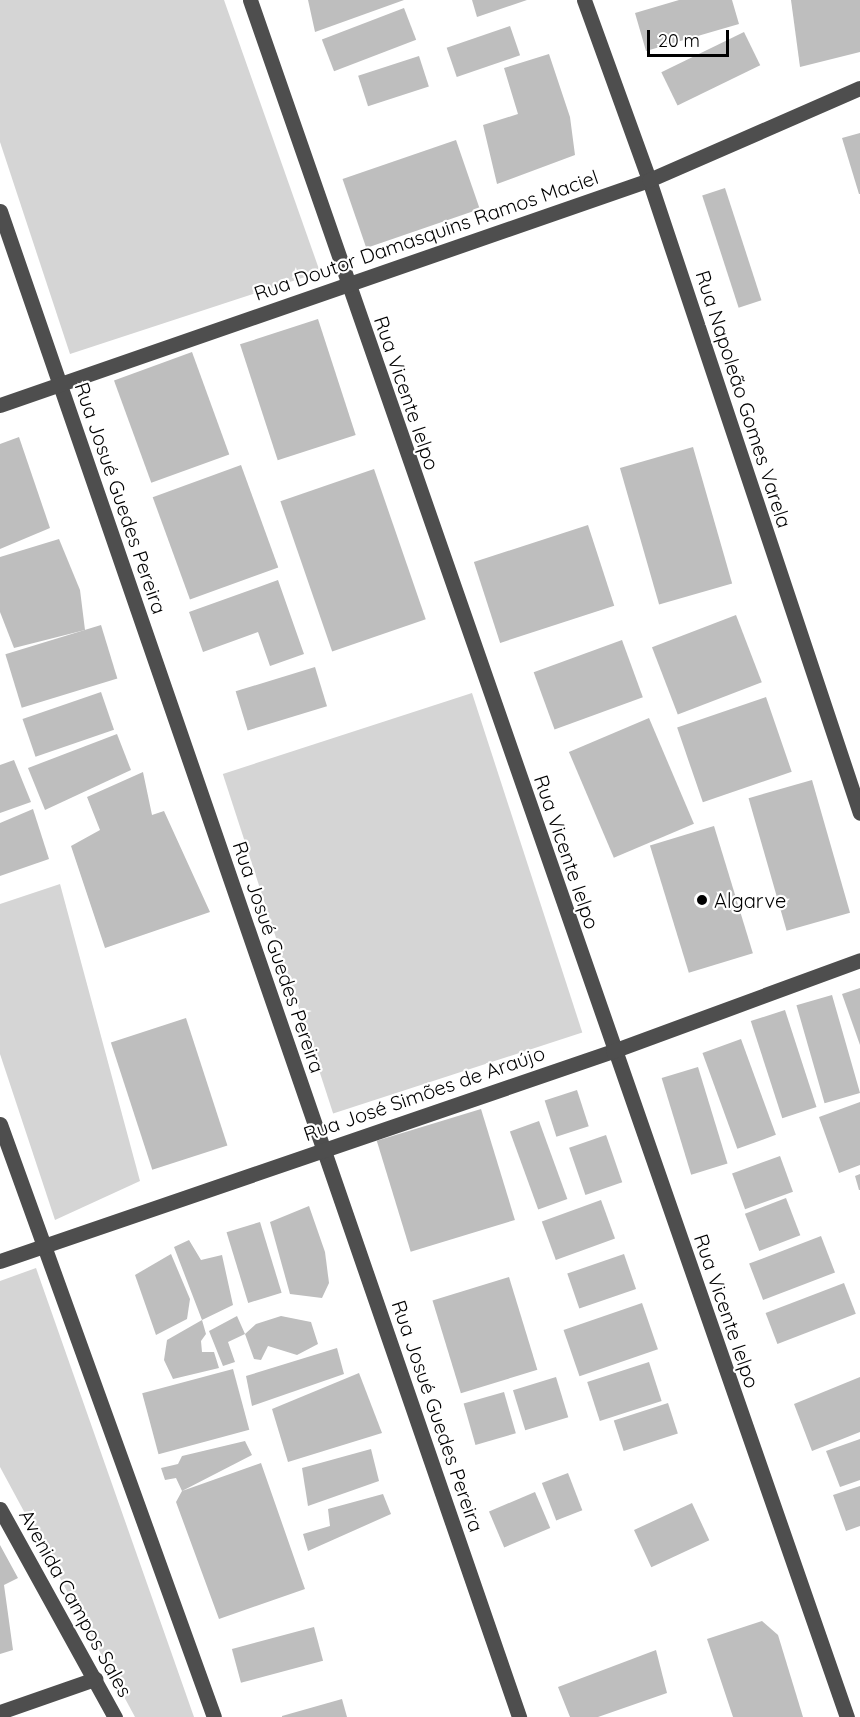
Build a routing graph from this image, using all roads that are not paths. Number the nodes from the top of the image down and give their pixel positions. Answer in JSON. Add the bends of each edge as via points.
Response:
{"nodes":[{"id":1,"x":250,"y":0,"type":"edge"},
{"id":2,"x":584,"y":0,"type":"edge"},
{"id":3,"x":860,"y":88,"type":"edge"},
{"id":4,"x":649,"y":180,"type":"junction"},
{"id":5,"x":0,"y":211,"type":"edge"},
{"id":6,"x":347,"y":285,"type":"junction"},
{"id":7,"x":59,"y":383,"type":"junction"},
{"id":8,"x":0,"y":405,"type":"edge"},
{"id":9,"x":860,"y":813,"type":"edge"},
{"id":10,"x":860,"y":960,"type":"edge"},
{"id":11,"x":613,"y":1051,"type":"junction"},
{"id":12,"x":0,"y":1124,"type":"edge"},
{"id":13,"x":323,"y":1149,"type":"junction"},
{"id":14,"x":44,"y":1246,"type":"junction"},
{"id":15,"x":0,"y":1261,"type":"edge"},
{"id":16,"x":0,"y":1509,"type":"edge"},
{"id":17,"x":95,"y":1679,"type":"junction"},
{"id":18,"x":0,"y":1712,"type":"edge"},
{"id":19,"x":116,"y":1717,"type":"edge"},
{"id":20,"x":214,"y":1717,"type":"edge"},
{"id":21,"x":519,"y":1717,"type":"edge"},
{"id":22,"x":847,"y":1717,"type":"edge"}],
"edges":[{"from":1,"to":6,"type":"street","name":"Rua Vicente Ielpo"},
{"from":2,"to":4,"type":"street","name":"Rua Napoleão Gomes Varela"},
{"from":3,"to":4,"type":"street","name":"Rua Doutor Damasquins Ramos Maciel"},
{"from":4,"to":6,"type":"street","name":"Rua Doutor Damasquins Ramos Maciel"},
{"from":4,"to":9,"type":"street","name":"Rua Napoleão Gomes Varela"},
{"from":5,"to":7,"type":"street","name":"Rua Josué Guedes Pereira"},
{"from":6,"to":7,"type":"street","name":"Rua Doutor Damasquins Ramos Maciel"},
{"from":6,"to":11,"type":"street","name":"Rua Vicente Ielpo"},
{"from":7,"to":8,"type":"street","name":"Rua Doutor Damasquins Ramos Maciel"},
{"from":7,"to":13,"type":"street","name":"Rua Josué Guedes Pereira"},
{"from":10,"to":11,"type":"street","name":"Rua José Simões de Araújo"},
{"from":11,"to":13,"type":"street","name":"Rua José Simões de Araújo"},
{"from":11,"to":22,"type":"street","name":"Rua Vicente Ielpo"},
{"from":12,"to":14,"type":"street"},
{"from":13,"to":14,"type":"street","name":"Rua José Simões de Araújo"},
{"from":13,"to":21,"type":"street","name":"Rua Josué Guedes Pereira"},
{"from":14,"to":15,"type":"street","name":"Rua José Simões de Araújo"},
{"from":14,"to":20,"type":"street"},
{"from":16,"to":17,"type":"street","name":"Avenida Campos Sales"},
{"from":17,"to":18,"type":"street"},
{"from":17,"to":19,"type":"street","name":"Avenida Campos Sales"}]}
